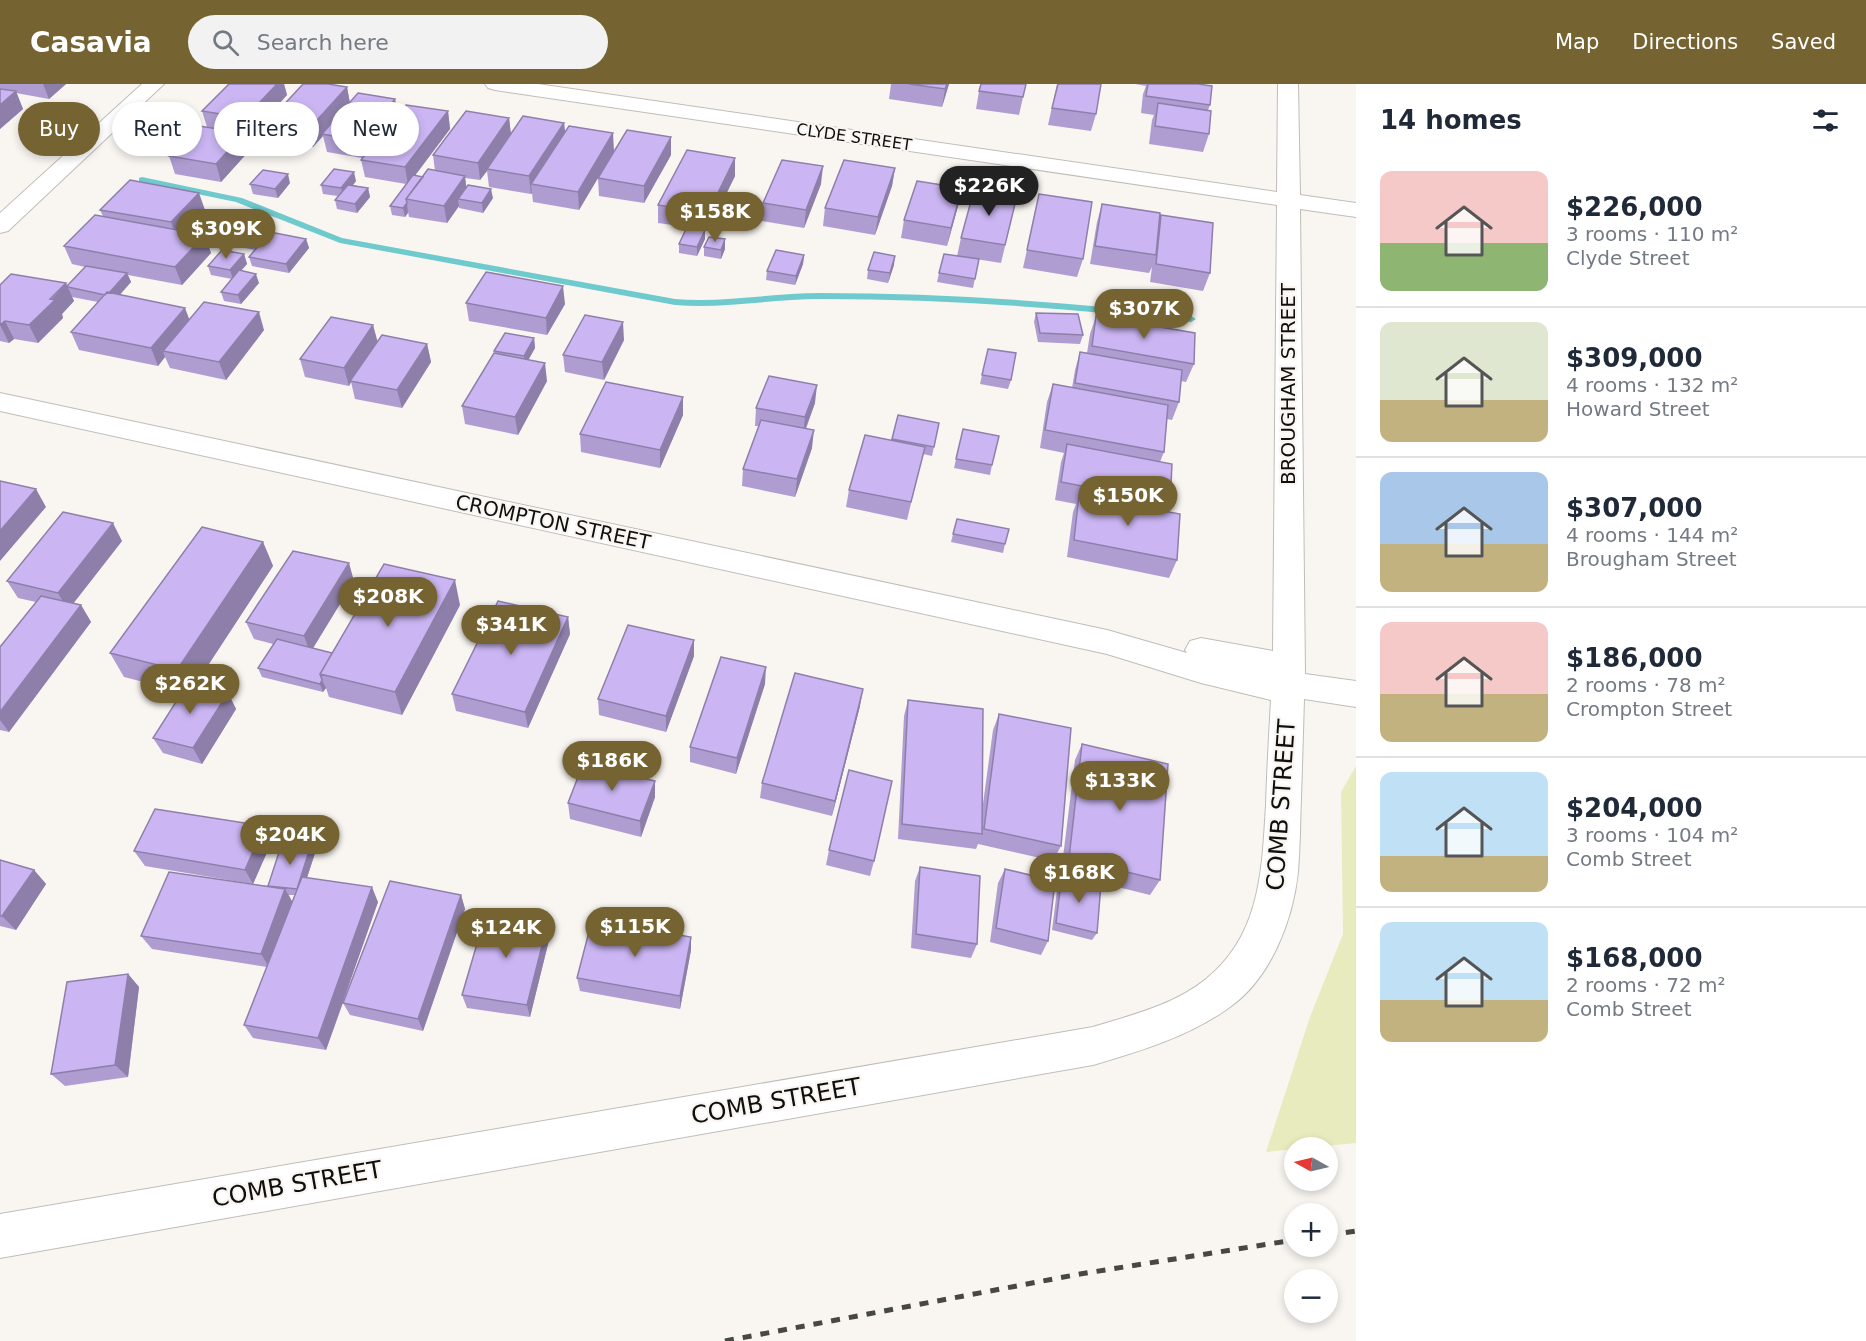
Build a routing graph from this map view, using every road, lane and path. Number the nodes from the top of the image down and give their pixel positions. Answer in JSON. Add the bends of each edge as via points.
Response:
{"nodes":[{"id":1,"x":154,"y":84,"type":"edge"},
{"id":2,"x":495,"y":84,"type":"edge"},
{"id":3,"x":1288,"y":84,"type":"edge"},
{"id":4,"x":1287,"y":200,"type":"junction"},
{"id":5,"x":1356,"y":210,"type":"edge"},
{"id":6,"x":0,"y":226,"type":"edge"},
{"id":7,"x":0,"y":402,"type":"edge"},
{"id":8,"x":1289,"y":680,"type":"junction"},
{"id":9,"x":1356,"y":694,"type":"edge"},
{"id":10,"x":0,"y":1236,"type":"edge"}],
"edges":[{"from":1,"to":6,"type":"street"},
{"from":2,"to":4,"type":"street","name":"CLYDE STREET"},
{"from":3,"to":4,"type":"street","name":"BROUGHAM STREET"},
{"from":4,"to":5,"type":"street","name":"CLYDE STREET"},
{"from":4,"to":8,"type":"street","name":"BROUGHAM STREET"},
{"from":7,"to":8,"type":"street","name":"CROMPTON STREET","via":[[1107,642],[1201,670]]},
{"from":8,"to":9,"type":"street","name":"CROMPTON STREET"},
{"from":8,"to":10,"type":"street","name":"COMB STREET","via":[[1280,873],[1265,933],[1256,952],[1232,981],[1208,1002],[1168,1022],[1093,1046]]}]}
